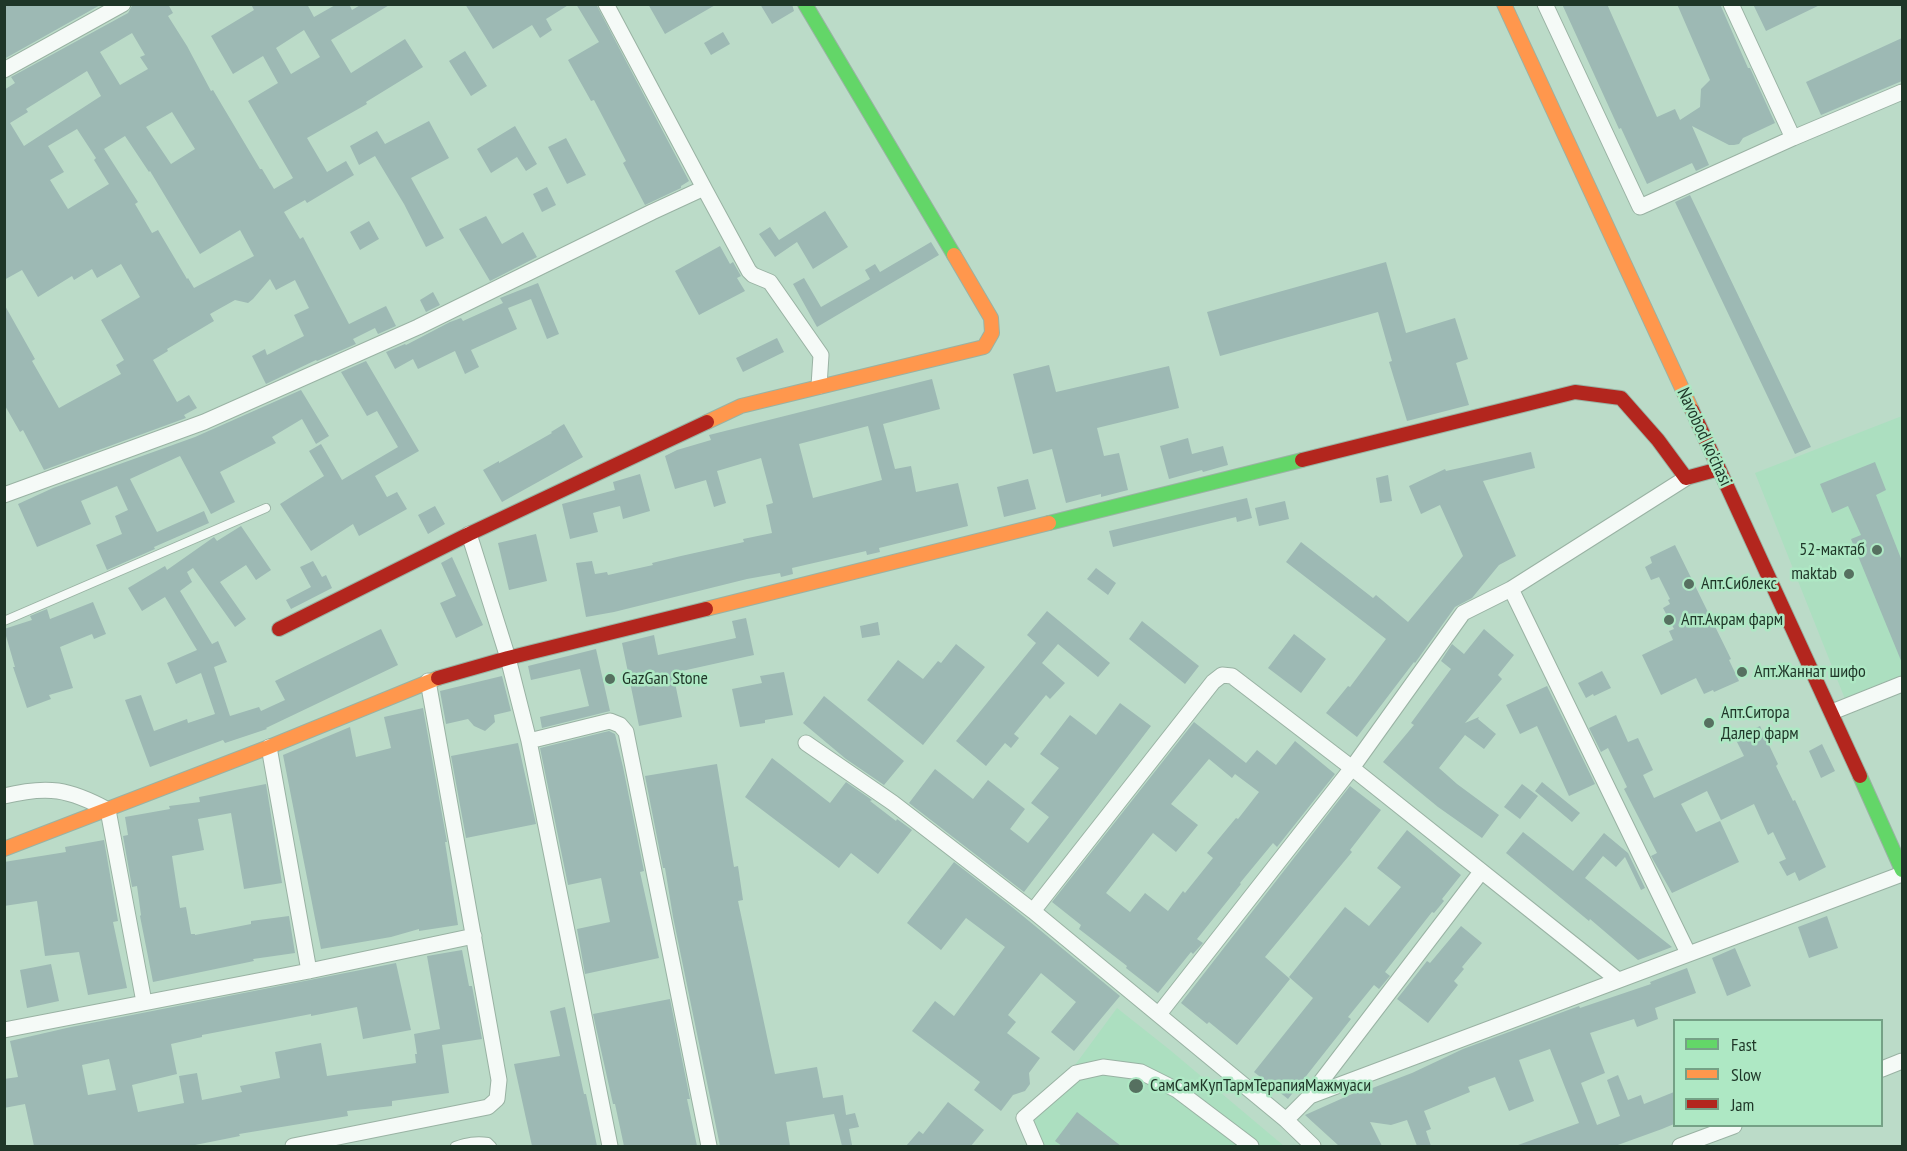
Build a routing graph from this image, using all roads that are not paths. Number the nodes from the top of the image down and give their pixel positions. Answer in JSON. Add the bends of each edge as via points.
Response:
{"nodes":[{"id":1,"x":123,"y":4,"type":"edge"},
{"id":2,"x":606,"y":4,"type":"edge"},
{"id":3,"x":806,"y":4,"type":"edge"},
{"id":4,"x":1504,"y":4,"type":"edge"},
{"id":5,"x":1545,"y":4,"type":"edge"},
{"id":6,"x":1731,"y":4,"type":"edge"},
{"id":7,"x":4,"y":70,"type":"edge"},
{"id":8,"x":1902,"y":92,"type":"edge"},
{"id":9,"x":1793,"y":138,"type":"junction"},
{"id":10,"x":705,"y":188,"type":"junction"},
{"id":11,"x":819,"y":386,"type":"junction"},
{"id":12,"x":1719,"y":469,"type":"junction"},
{"id":13,"x":1686,"y":478,"type":"junction"},
{"id":14,"x":4,"y":495,"type":"edge"},
{"id":15,"x":266,"y":508,"type":"dead end"},
{"id":16,"x":469,"y":534,"type":"junction"},
{"id":17,"x":1511,"y":589,"type":"junction"},
{"id":18,"x":4,"y":621,"type":"edge"},
{"id":19,"x":279,"y":629,"type":"dead end"},
{"id":20,"x":508,"y":658,"type":"junction"},
{"id":21,"x":428,"y":681,"type":"junction"},
{"id":22,"x":1902,"y":684,"type":"edge"},
{"id":23,"x":1832,"y":712,"type":"junction"},
{"id":24,"x":529,"y":741,"type":"junction"},
{"id":25,"x":806,"y":743,"type":"dead end"},
{"id":26,"x":269,"y":747,"type":"junction"},
{"id":27,"x":1352,"y":768,"type":"junction"},
{"id":28,"x":4,"y":796,"type":"edge"},
{"id":29,"x":108,"y":810,"type":"junction"},
{"id":30,"x":4,"y":849,"type":"edge"},
{"id":31,"x":1481,"y":872,"type":"junction"},
{"id":32,"x":1902,"y":872,"type":"edge"},
{"id":33,"x":1033,"y":911,"type":"junction"},
{"id":34,"x":474,"y":936,"type":"junction"},
{"id":35,"x":1688,"y":953,"type":"junction"},
{"id":36,"x":309,"y":972,"type":"junction"},
{"id":37,"x":1618,"y":980,"type":"junction"},
{"id":38,"x":144,"y":1002,"type":"junction"},
{"id":39,"x":1159,"y":1014,"type":"junction"},
{"id":40,"x":4,"y":1030,"type":"edge"},
{"id":41,"x":1902,"y":1061,"type":"edge"},
{"id":42,"x":1883,"y":1068,"type":"edge"},
{"id":43,"x":1310,"y":1096,"type":"junction"},
{"id":44,"x":1286,"y":1120,"type":"junction"},
{"id":45,"x":1729,"y":1127,"type":"edge"},
{"id":46,"x":293,"y":1146,"type":"edge"},
{"id":47,"x":455,"y":1146,"type":"edge"},
{"id":48,"x":492,"y":1146,"type":"edge"},
{"id":49,"x":610,"y":1146,"type":"edge"},
{"id":50,"x":709,"y":1146,"type":"edge"},
{"id":51,"x":1036,"y":1146,"type":"edge"},
{"id":52,"x":1251,"y":1146,"type":"edge"},
{"id":53,"x":1313,"y":1146,"type":"edge"},
{"id":54,"x":1680,"y":1146,"type":"edge"}],
"edges":[{"from":1,"to":7,"type":"street"},
{"from":2,"to":10,"type":"street"},
{"from":3,"to":11,"type":"street","via":[[991,318],[992,333],[984,347]]},
{"from":4,"to":12,"type":"street","name":"Navobod ko'chasi"},
{"from":5,"to":9,"type":"street","via":[[1640,207]]},
{"from":6,"to":9,"type":"street"},
{"from":8,"to":9,"type":"street"},
{"from":10,"to":11,"type":"street","via":[[749,271],[770,282],[821,355]]},
{"from":10,"to":14,"type":"street","via":[[418,327],[204,422]]},
{"from":11,"to":16,"type":"street","via":[[741,406]]},
{"from":12,"to":13,"type":"street"},
{"from":12,"to":23,"type":"street","name":"Navobod ko'chasi"},
{"from":13,"to":17,"type":"street"},
{"from":13,"to":20,"type":"street","via":[[1621,398],[1575,392]]},
{"from":15,"to":18,"type":"lane"},
{"from":16,"to":19,"type":"street"},
{"from":16,"to":20,"type":"street"},
{"from":17,"to":27,"type":"street","via":[[1463,613]]},
{"from":17,"to":35,"type":"street"},
{"from":20,"to":21,"type":"street"},
{"from":20,"to":24,"type":"street"},
{"from":21,"to":26,"type":"street"},
{"from":21,"to":34,"type":"street"},
{"from":22,"to":23,"type":"street"},
{"from":23,"to":32,"type":"street","name":"Navobod ko'chasi"},
{"from":24,"to":49,"type":"street"},
{"from":24,"to":50,"type":"street","via":[[610,721],[626,732]]},
{"from":25,"to":33,"type":"street","via":[[893,802]]},
{"from":26,"to":29,"type":"street"},
{"from":26,"to":36,"type":"street"},
{"from":27,"to":31,"type":"street"},
{"from":27,"to":33,"type":"street","via":[[1243,683],[1222,675]]},
{"from":27,"to":39,"type":"street"},
{"from":28,"to":29,"type":"street","via":[[46,789],[89,800]]},
{"from":29,"to":30,"type":"street"},
{"from":29,"to":38,"type":"street"},
{"from":31,"to":37,"type":"street"},
{"from":31,"to":43,"type":"street"},
{"from":32,"to":35,"type":"street"},
{"from":33,"to":39,"type":"street"},
{"from":34,"to":36,"type":"street"},
{"from":34,"to":46,"type":"street","via":[[499,1080],[497,1099],[488,1107]]},
{"from":35,"to":37,"type":"street"},
{"from":36,"to":38,"type":"street"},
{"from":37,"to":43,"type":"street"},
{"from":38,"to":40,"type":"street"},
{"from":39,"to":44,"type":"street"},
{"from":41,"to":42,"type":"street"},
{"from":43,"to":44,"type":"street"},
{"from":44,"to":53,"type":"street"},
{"from":45,"to":54,"type":"street"},
{"from":47,"to":48,"type":"lane","via":[[478,1141]]},
{"from":51,"to":52,"type":"street","via":[[1024,1118],[1076,1073],[1103,1066],[1141,1072],[1177,1090]]}]}
